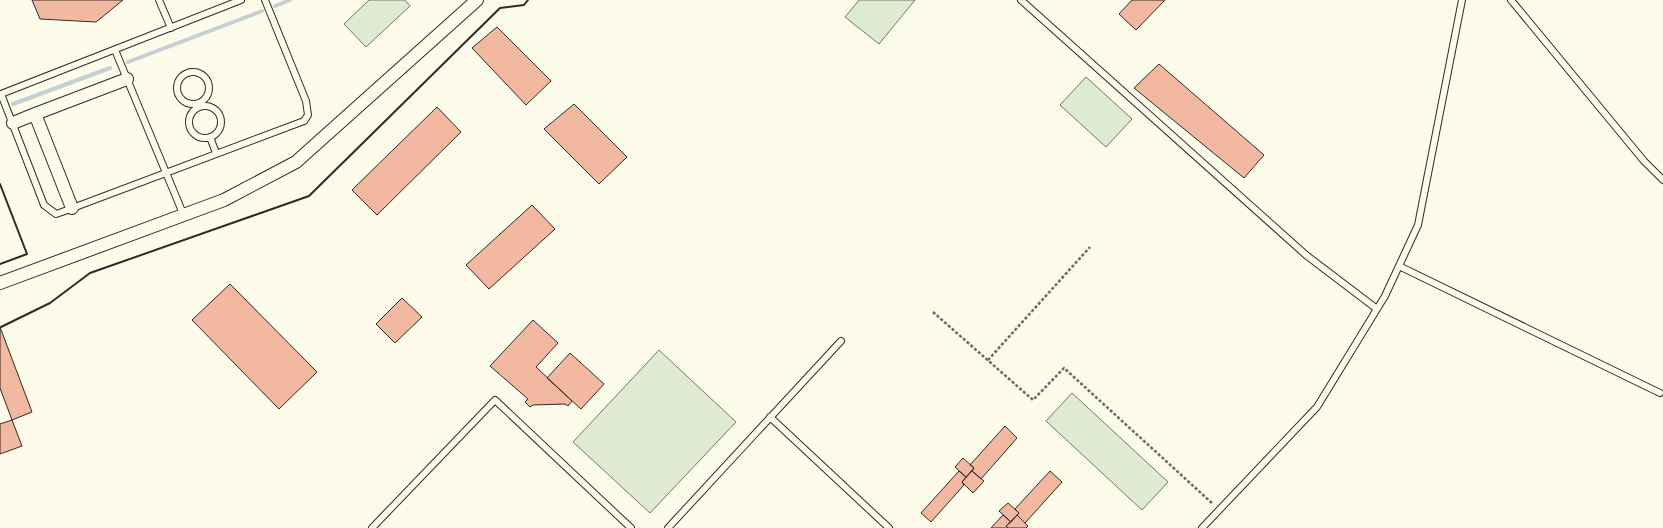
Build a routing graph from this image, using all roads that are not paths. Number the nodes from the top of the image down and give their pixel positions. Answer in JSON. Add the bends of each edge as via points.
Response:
{"nodes":[{"id":1,"x":159,"y":0,"type":"edge"},
{"id":2,"x":241,"y":0,"type":"edge"},
{"id":3,"x":265,"y":0,"type":"edge"},
{"id":4,"x":477,"y":0,"type":"edge"},
{"id":5,"x":1021,"y":0,"type":"edge"},
{"id":6,"x":1462,"y":0,"type":"edge"},
{"id":7,"x":1511,"y":0,"type":"edge"},
{"id":8,"x":171,"y":28,"type":"junction"},
{"id":9,"x":115,"y":50,"type":"junction"},
{"id":10,"x":127,"y":79,"type":"junction"},
{"id":11,"x":201,"y":104,"type":"junction"},
{"id":12,"x":35,"y":114,"type":"junction"},
{"id":13,"x":13,"y":123,"type":"junction"},
{"id":14,"x":210,"y":138,"type":"junction"},
{"id":15,"x":216,"y":153,"type":"junction"},
{"id":16,"x":166,"y":173,"type":"junction"},
{"id":17,"x":1663,"y":180,"type":"edge"},
{"id":18,"x":72,"y":208,"type":"junction"},
{"id":19,"x":184,"y":216,"type":"junction"},
{"id":20,"x":1399,"y":266,"type":"junction"},
{"id":21,"x":0,"y":283,"type":"edge"},
{"id":22,"x":1377,"y":309,"type":"junction"},
{"id":23,"x":841,"y":341,"type":"dead end"},
{"id":24,"x":1660,"y":393,"type":"dead end"},
{"id":25,"x":770,"y":417,"type":"junction"},
{"id":26,"x":372,"y":528,"type":"edge"},
{"id":27,"x":631,"y":528,"type":"edge"},
{"id":28,"x":668,"y":528,"type":"edge"},
{"id":29,"x":889,"y":528,"type":"edge"},
{"id":30,"x":1202,"y":528,"type":"edge"}],
"edges":[{"from":1,"to":8,"type":"lane"},
{"from":2,"to":8,"type":"lane"},
{"from":3,"to":15,"type":"lane","via":[[306,102],[308,115],[304,121]]},
{"from":4,"to":19,"type":"street","via":[[296,162],[224,200]]},
{"from":5,"to":22,"type":"lane","via":[[1306,255]]},
{"from":6,"to":20,"type":"lane","via":[[1418,225]]},
{"from":7,"to":17,"type":"lane","via":[[1644,161]]},
{"from":8,"to":9,"type":"lane"},
{"from":9,"to":10,"type":"lane"},
{"from":9,"to":13,"type":"lane","via":[[2,94]]},
{"from":10,"to":12,"type":"street"},
{"from":10,"to":16,"type":"lane"},
{"from":11,"to":11,"type":"lane","via":[[181,99],[176,91],[180,78],[187,72],[198,72],[206,79],[209,89]]},
{"from":11,"to":14,"type":"lane","via":[[215,109],[221,117],[218,132]]},
{"from":11,"to":14,"type":"lane","via":[[189,117],[189,127],[200,138]]},
{"from":12,"to":13,"type":"street"},
{"from":12,"to":18,"type":"street"},
{"from":13,"to":18,"type":"lane","via":[[44,205],[56,214]]},
{"from":14,"to":15,"type":"lane"},
{"from":15,"to":16,"type":"lane"},
{"from":16,"to":18,"type":"lane"},
{"from":16,"to":19,"type":"lane"},
{"from":19,"to":21,"type":"street"},
{"from":20,"to":22,"type":"lane"},
{"from":20,"to":24,"type":"lane"},
{"from":22,"to":30,"type":"lane","via":[[1316,407]]},
{"from":23,"to":25,"type":"lane"},
{"from":25,"to":28,"type":"lane"},
{"from":25,"to":29,"type":"lane"},
{"from":26,"to":27,"type":"lane","via":[[495,400]]}]}
